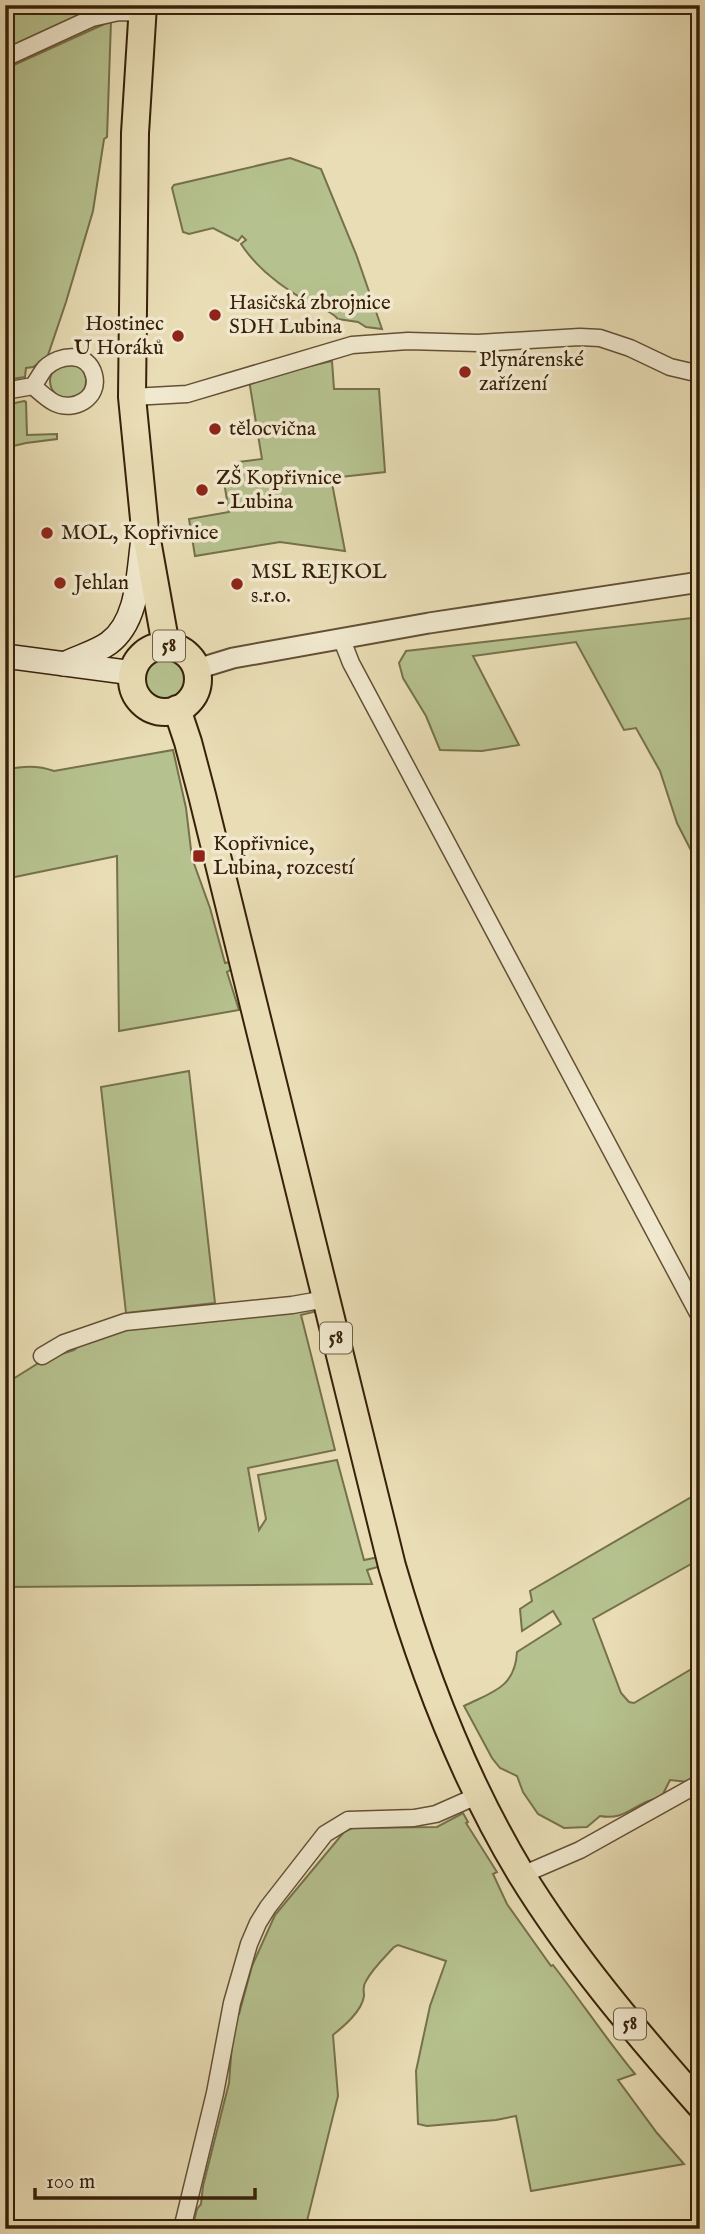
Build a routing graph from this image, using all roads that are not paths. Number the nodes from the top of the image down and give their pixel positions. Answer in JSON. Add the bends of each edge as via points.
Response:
{"nodes":[{"id":1,"x":143,"y":9,"type":"edge"},
{"id":2,"x":91,"y":12,"type":"edge"},
{"id":3,"x":5,"y":58,"type":"edge"},
{"id":4,"x":700,"y":374,"type":"edge"},
{"id":5,"x":33,"y":386,"type":"dead end"},
{"id":6,"x":5,"y":391,"type":"edge"},
{"id":7,"x":132,"y":397,"type":"junction"},
{"id":8,"x":145,"y":529,"type":"junction"},
{"id":9,"x":700,"y":582,"type":"edge"},
{"id":10,"x":342,"y":640,"type":"junction"},
{"id":11,"x":166,"y":646,"type":"junction"},
{"id":12,"x":5,"y":656,"type":"edge"},
{"id":13,"x":64,"y":664,"type":"junction"},
{"id":14,"x":197,"y":668,"type":"junction"},
{"id":15,"x":133,"y":673,"type":"junction"},
{"id":16,"x":177,"y":709,"type":"junction"},
{"id":17,"x":326,"y":1299,"type":"junction"},
{"id":18,"x":700,"y":1317,"type":"edge"},
{"id":19,"x":42,"y":1356,"type":"dead end"},
{"id":20,"x":700,"y":1783,"type":"edge"},
{"id":21,"x":478,"y":1795,"type":"junction"},
{"id":22,"x":522,"y":1875,"type":"junction"},
{"id":23,"x":700,"y":2105,"type":"edge"},
{"id":24,"x":182,"y":2229,"type":"edge"}],
"edges":[{"from":1,"to":2,"type":"street"},
{"from":1,"to":7,"type":"main road","number":"58","via":[[135,133]]},
{"from":2,"to":3,"type":"street"},
{"from":4,"to":7,"type":"street","via":[[670,367],[600,338],[408,341],[352,345],[187,394]]},
{"from":5,"to":6,"type":"street"},
{"from":7,"to":8,"type":"main road","number":"58"},
{"from":8,"to":11,"type":"main road","number":"58"},
{"from":8,"to":13,"type":"main road","via":[[128,618],[110,642]]},
{"from":9,"to":10,"type":"street"},
{"from":10,"to":14,"type":"street"},
{"from":10,"to":18,"type":"street"},
{"from":11,"to":14,"type":"main road","number":"58","via":[[185,652]]},
{"from":11,"to":15,"type":"main road","number":"58","via":[[145,653]]},
{"from":12,"to":13,"type":"main road"},
{"from":13,"to":15,"type":"main road"},
{"from":14,"to":16,"type":"main road","number":"58","via":[[196,691]]},
{"from":15,"to":16,"type":"main road","number":"58","via":[[134,689],[146,705],[161,711]]},
{"from":16,"to":17,"type":"main road","number":"58"},
{"from":17,"to":19,"type":"street","via":[[125,1322],[64,1343]]},
{"from":17,"to":21,"type":"main road","number":"58","via":[[408,1622]]},
{"from":20,"to":22,"type":"street","via":[[580,1850]]},
{"from":21,"to":22,"type":"main road","number":"58"},
{"from":21,"to":24,"type":"street","via":[[436,1814],[348,1820],[336,1826],[268,1907],[241,1967]]},
{"from":22,"to":23,"type":"main road","number":"58","via":[[603,1991]]}]}
